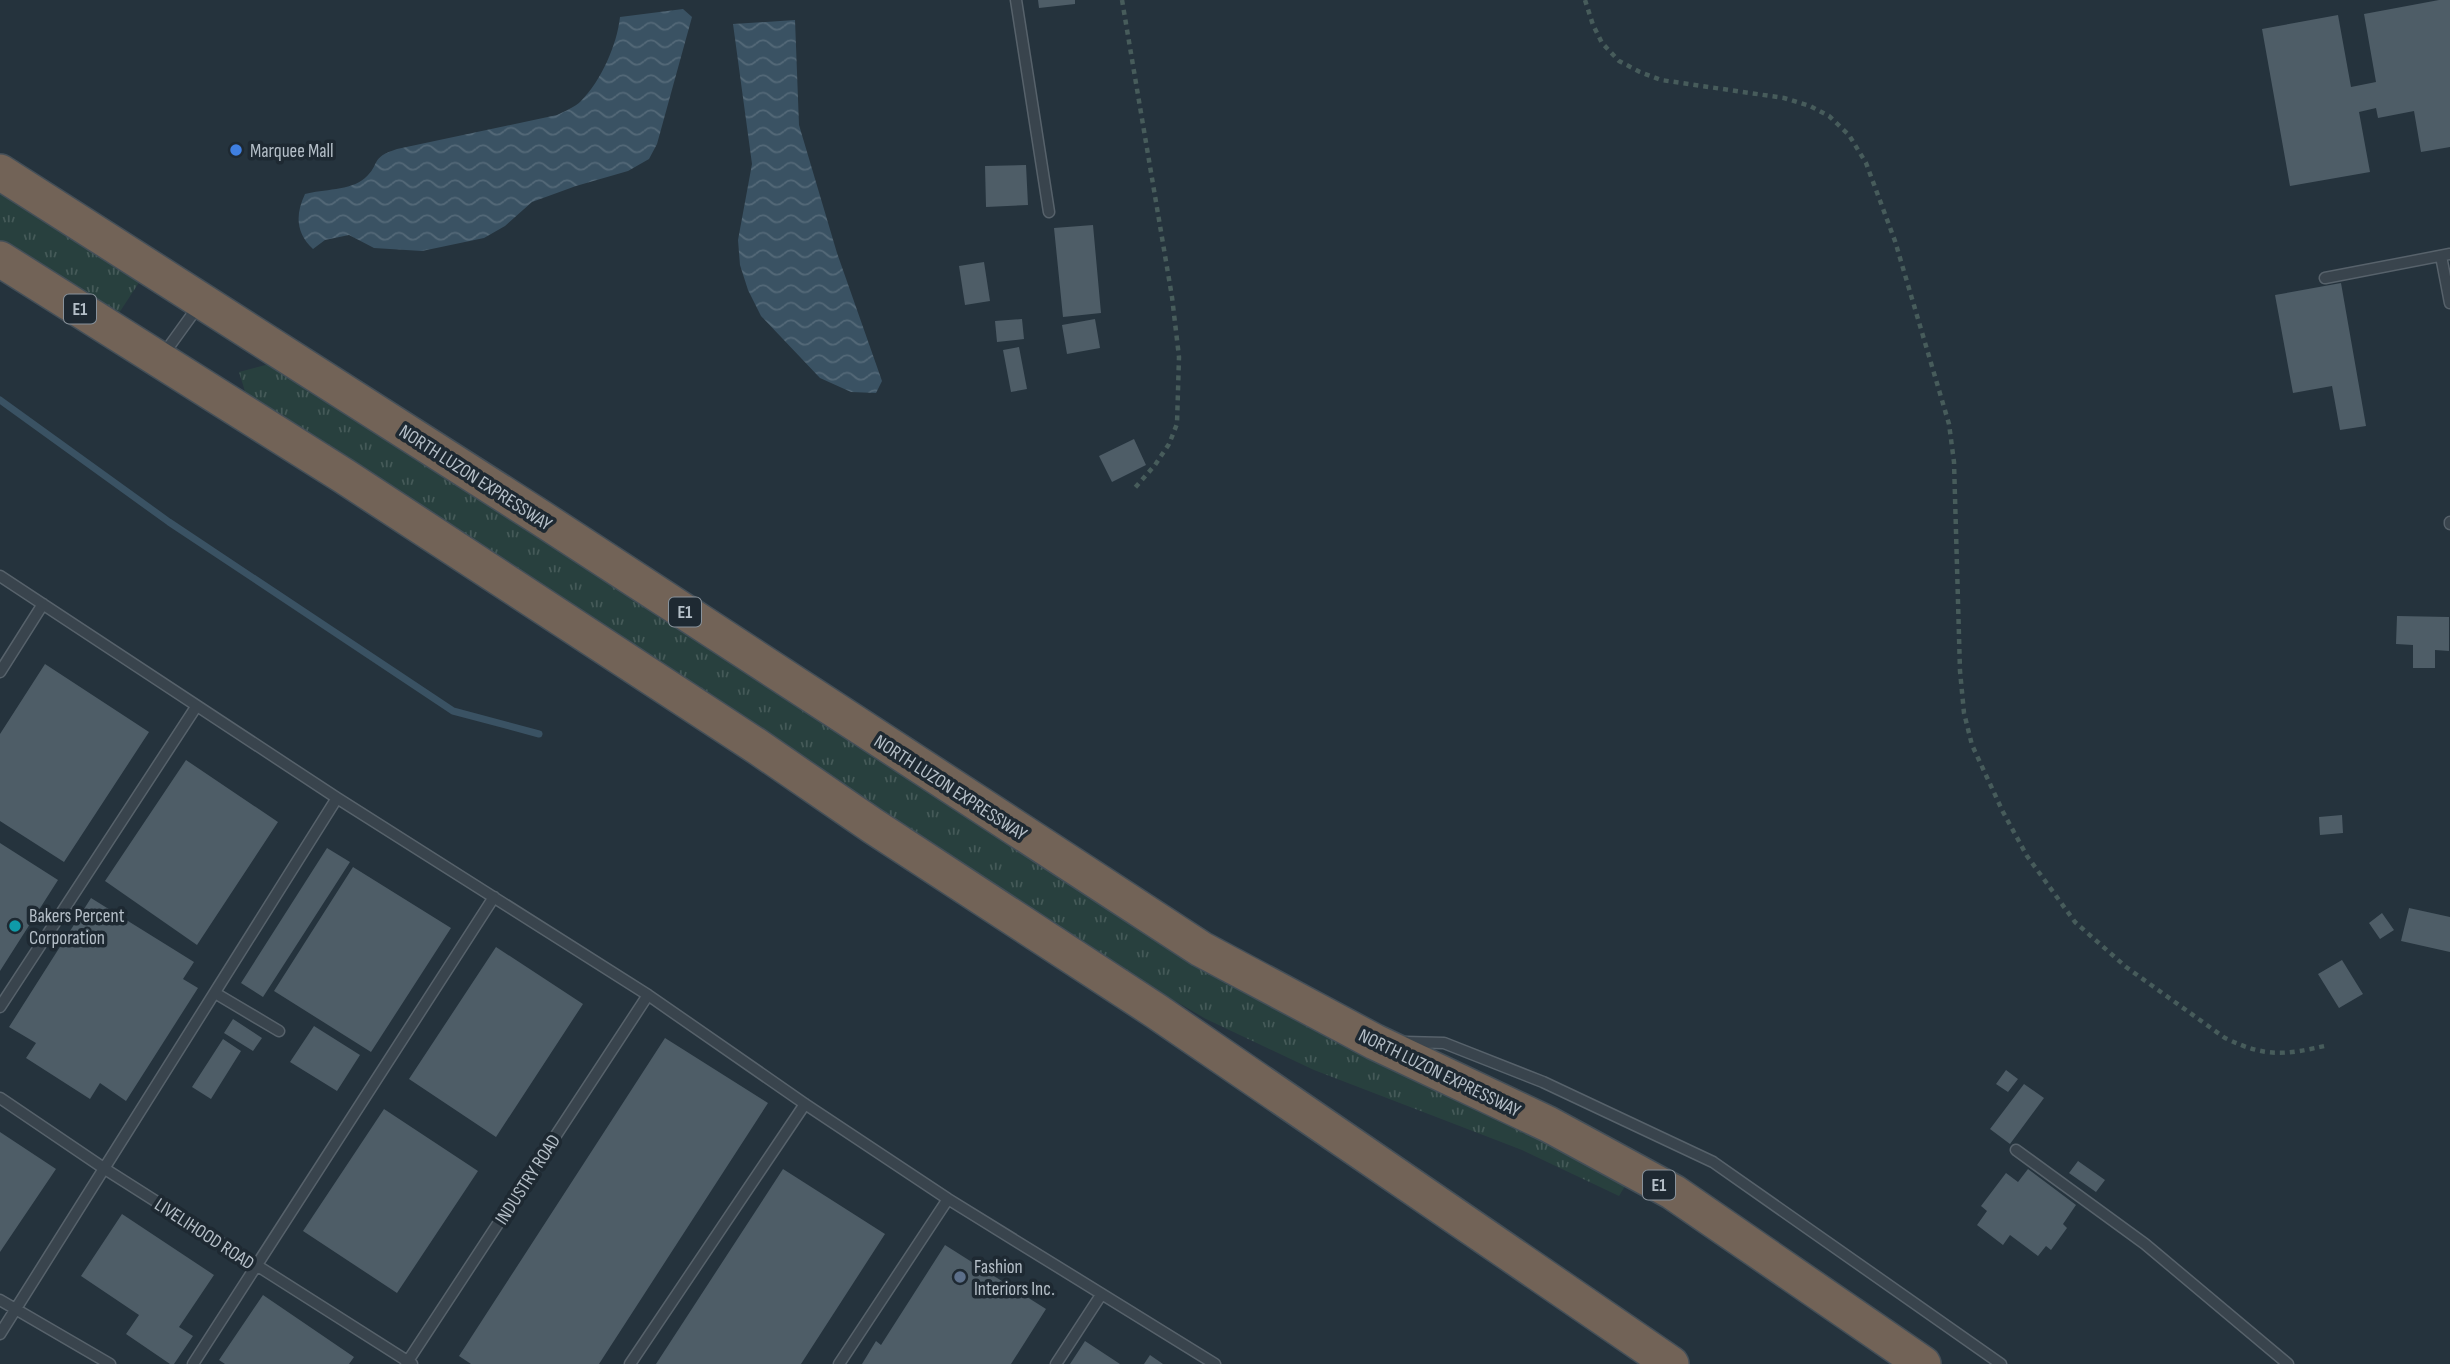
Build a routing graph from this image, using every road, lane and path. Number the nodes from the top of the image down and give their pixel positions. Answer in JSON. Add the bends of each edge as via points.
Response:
{"nodes":[{"id":1,"x":1016,"y":0,"type":"edge"},
{"id":2,"x":1122,"y":0,"type":"edge"},
{"id":3,"x":1585,"y":0,"type":"edge"},
{"id":4,"x":0,"y":172,"type":"edge"},
{"id":5,"x":1049,"y":212,"type":"dead end"},
{"id":6,"x":2446,"y":255,"type":"edge"},
{"id":7,"x":0,"y":259,"type":"edge"},
{"id":8,"x":2325,"y":278,"type":"dead end"},
{"id":9,"x":201,"y":302,"type":"junction"},
{"id":10,"x":2450,"y":303,"type":"edge"},
{"id":11,"x":160,"y":359,"type":"junction"},
{"id":12,"x":1133,"y":490,"type":"dead end"},
{"id":13,"x":0,"y":576,"type":"edge"},
{"id":14,"x":43,"y":604,"type":"junction"},
{"id":15,"x":0,"y":672,"type":"edge"},
{"id":16,"x":196,"y":707,"type":"junction"},
{"id":17,"x":337,"y":799,"type":"junction"},
{"id":18,"x":494,"y":897,"type":"junction"},
{"id":19,"x":215,"y":993,"type":"junction"},
{"id":20,"x":648,"y":995,"type":"junction"},
{"id":21,"x":0,"y":1007,"type":"edge"},
{"id":22,"x":279,"y":1031,"type":"dead end"},
{"id":23,"x":1375,"y":1042,"type":"junction"},
{"id":24,"x":2329,"y":1045,"type":"dead end"},
{"id":25,"x":0,"y":1098,"type":"edge"},
{"id":26,"x":805,"y":1104,"type":"junction"},
{"id":27,"x":2016,"y":1150,"type":"dead end"},
{"id":28,"x":105,"y":1169,"type":"junction"},
{"id":29,"x":948,"y":1199,"type":"junction"},
{"id":30,"x":257,"y":1266,"type":"junction"},
{"id":31,"x":1101,"y":1295,"type":"junction"},
{"id":32,"x":0,"y":1300,"type":"edge"},
{"id":33,"x":16,"y":1310,"type":"junction"},
{"id":34,"x":0,"y":1334,"type":"edge"},
{"id":35,"x":409,"y":1363,"type":"edge"},
{"id":36,"x":110,"y":1364,"type":"edge"},
{"id":37,"x":193,"y":1364,"type":"edge"},
{"id":38,"x":630,"y":1364,"type":"edge"},
{"id":39,"x":839,"y":1364,"type":"edge"},
{"id":40,"x":1056,"y":1364,"type":"edge"},
{"id":41,"x":1215,"y":1364,"type":"edge"},
{"id":42,"x":1671,"y":1364,"type":"edge"},
{"id":43,"x":1923,"y":1364,"type":"edge"},
{"id":44,"x":2001,"y":1364,"type":"edge"},
{"id":45,"x":2288,"y":1364,"type":"edge"}],
"edges":[{"from":1,"to":5,"type":"lane"},
{"from":2,"to":12,"type":"path","via":[[1179,356],[1177,424],[1155,466]]},
{"from":3,"to":24,"type":"path","via":[[1601,43],[1619,61],[1661,80],[1810,106],[1849,135],[1866,163],[1895,241],[1949,424],[1960,671],[1972,745],[2041,878],[2096,943],[2225,1038],[2268,1054]]},
{"from":4,"to":9,"type":"highway","name":"NORTH LUZON EXPRESSWAY","number":"E1"},
{"from":6,"to":8,"type":"lane"},
{"from":6,"to":10,"type":"lane"},
{"from":7,"to":11,"type":"highway","number":"E1"},
{"from":9,"to":11,"type":"lane"},
{"from":9,"to":23,"type":"highway","name":"NORTH LUZON EXPRESSWAY","number":"E1","via":[[541,518],[1189,942]]},
{"from":11,"to":42,"type":"highway","number":"E1","via":[[1156,1011]]},
{"from":13,"to":14,"type":"lane"},
{"from":14,"to":15,"type":"lane"},
{"from":14,"to":16,"type":"lane"},
{"from":16,"to":17,"type":"lane"},
{"from":16,"to":21,"type":"lane"},
{"from":17,"to":18,"type":"lane"},
{"from":17,"to":19,"type":"lane"},
{"from":18,"to":20,"type":"lane"},
{"from":18,"to":30,"type":"lane"},
{"from":19,"to":22,"type":"lane"},
{"from":19,"to":28,"type":"lane"},
{"from":20,"to":26,"type":"lane"},
{"from":20,"to":35,"type":"lane","name":"INDUSTRY ROAD"},
{"from":23,"to":43,"type":"highway","name":"NORTH LUZON EXPRESSWAY","number":"E1","via":[[1548,1124],[1673,1192]]},
{"from":23,"to":44,"type":"lane","via":[[1444,1043],[1544,1082],[1713,1162]]},
{"from":25,"to":28,"type":"lane","name":"LIVELIHOOD ROAD"},
{"from":26,"to":29,"type":"lane"},
{"from":26,"to":38,"type":"lane"},
{"from":27,"to":45,"type":"lane","via":[[2145,1244]]},
{"from":28,"to":30,"type":"lane","name":"LIVELIHOOD ROAD"},
{"from":28,"to":33,"type":"lane"},
{"from":29,"to":31,"type":"lane"},
{"from":29,"to":39,"type":"lane"},
{"from":30,"to":35,"type":"lane","name":"LIVELIHOOD ROAD"},
{"from":30,"to":37,"type":"lane"},
{"from":31,"to":40,"type":"lane"},
{"from":31,"to":41,"type":"lane"},
{"from":32,"to":33,"type":"lane"},
{"from":33,"to":34,"type":"lane"},
{"from":33,"to":36,"type":"lane"}]}
